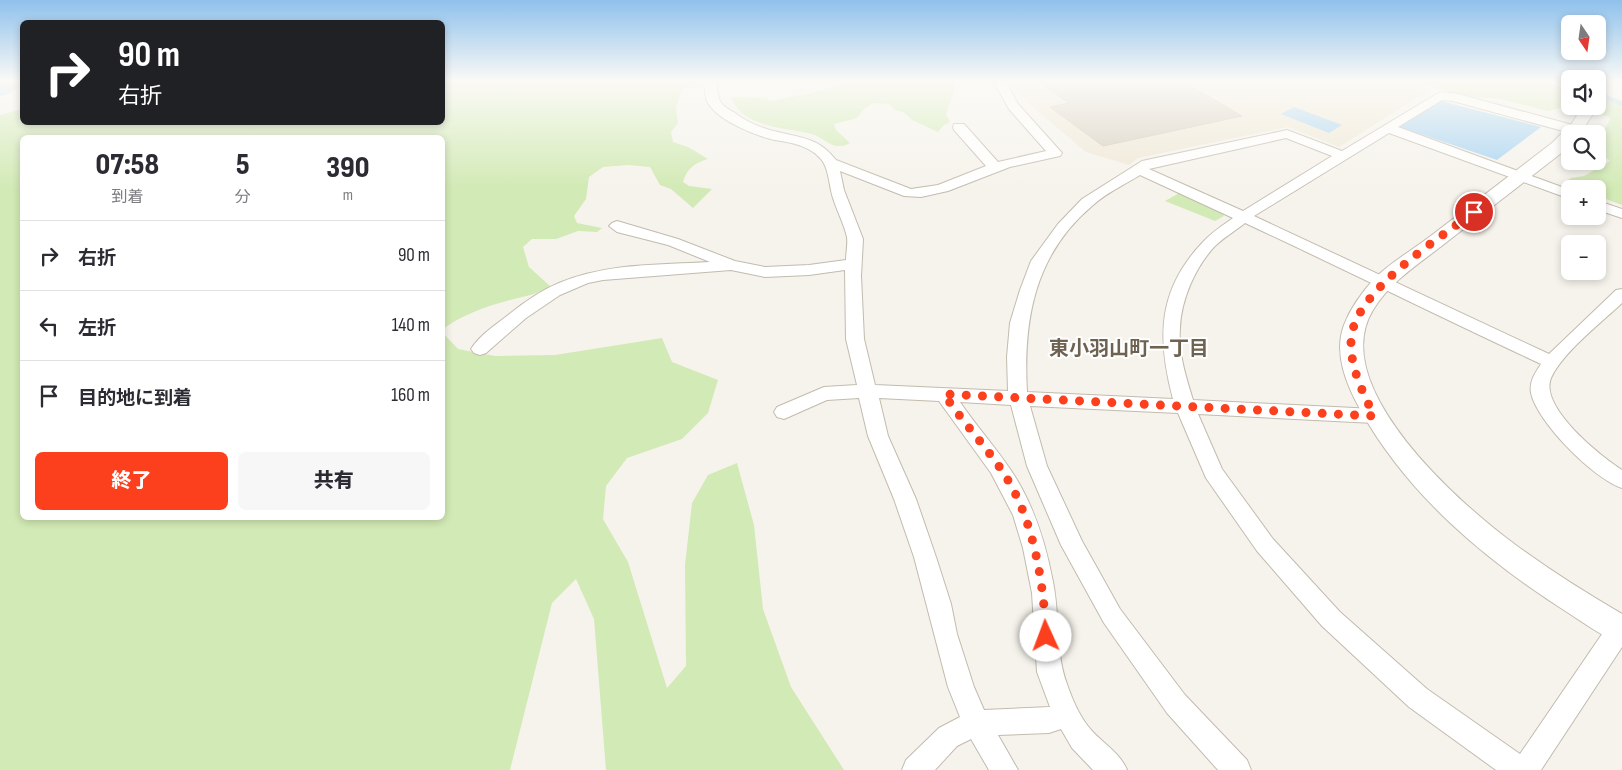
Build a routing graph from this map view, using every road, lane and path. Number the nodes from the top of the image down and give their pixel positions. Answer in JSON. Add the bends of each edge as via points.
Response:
{"nodes":[{"id":1,"x":733,"y":118,"type":"edge"},
{"id":2,"x":1023,"y":118,"type":"edge"},
{"id":3,"x":1404,"y":118,"type":"edge"},
{"id":4,"x":1526,"y":118,"type":"edge"},
{"id":5,"x":959,"y":126,"type":"dead end"},
{"id":6,"x":1561,"y":127,"type":"edge"},
{"id":7,"x":1388,"y":128,"type":"junction"},
{"id":8,"x":1561,"y":144,"type":"edge"},
{"id":9,"x":1343,"y":156,"type":"junction"},
{"id":10,"x":831,"y":163,"type":"junction"},
{"id":11,"x":995,"y":167,"type":"junction"},
{"id":12,"x":1139,"y":169,"type":"junction"},
{"id":13,"x":1519,"y":176,"type":"junction"},
{"id":14,"x":1561,"y":192,"type":"edge"},
{"id":15,"x":1606,"y":208,"type":"edge"},
{"id":16,"x":1622,"y":214,"type":"edge"},
{"id":17,"x":1243,"y":217,"type":"junction"},
{"id":18,"x":617,"y":226,"type":"dead end"},
{"id":19,"x":854,"y":264,"type":"junction"},
{"id":20,"x":731,"y":265,"type":"junction"},
{"id":21,"x":1383,"y":282,"type":"junction"},
{"id":22,"x":1622,"y":294,"type":"edge"},
{"id":23,"x":480,"y":349,"type":"dead end"},
{"id":24,"x":1551,"y":362,"type":"junction"},
{"id":25,"x":866,"y":391,"type":"junction"},
{"id":26,"x":944,"y":394,"type":"junction"},
{"id":27,"x":1018,"y":397,"type":"junction"},
{"id":28,"x":1185,"y":407,"type":"junction"},
{"id":29,"x":784,"y":412,"type":"dead end"},
{"id":30,"x":1374,"y":416,"type":"junction"},
{"id":31,"x":1622,"y":480,"type":"edge"},
{"id":32,"x":1621,"y":628,"type":"edge"},
{"id":33,"x":1066,"y":715,"type":"junction"},
{"id":34,"x":976,"y":723,"type":"junction"},
{"id":35,"x":916,"y":770,"type":"edge"},
{"id":36,"x":1004,"y":770,"type":"edge"},
{"id":37,"x":1113,"y":770,"type":"edge"},
{"id":38,"x":1236,"y":770,"type":"edge"},
{"id":39,"x":1519,"y":770,"type":"edge"},
{"id":40,"x":1525,"y":770,"type":"edge"}],
"edges":[{"from":1,"to":10,"type":"street","via":[[754,129],[814,146]]},
{"from":2,"to":11,"type":"street","via":[[1055,153]]},
{"from":3,"to":7,"type":"street"},
{"from":4,"to":6,"type":"street"},
{"from":5,"to":11,"type":"street"},
{"from":7,"to":9,"type":"street"},
{"from":7,"to":13,"type":"street"},
{"from":8,"to":13,"type":"street"},
{"from":9,"to":12,"type":"street","via":[[1287,134],[1147,164]]},
{"from":9,"to":17,"type":"street"},
{"from":10,"to":11,"type":"street","via":[[909,193],[920,194],[936,192]]},
{"from":10,"to":19,"type":"street","via":[[855,239]]},
{"from":12,"to":17,"type":"street"},
{"from":12,"to":27,"type":"street","via":[[1087,202],[1063,227],[1039,261],[1020,323],[1016,357]]},
{"from":13,"to":14,"type":"street"},
{"from":13,"to":21,"type":"street"},
{"from":15,"to":16,"type":"street"},
{"from":17,"to":21,"type":"street"},
{"from":17,"to":28,"type":"street","via":[[1210,244],[1191,267],[1178,295],[1171,328],[1174,367]]},
{"from":18,"to":20,"type":"street","via":[[673,242]]},
{"from":19,"to":20,"type":"street","via":[[786,272],[765,272]]},
{"from":19,"to":25,"type":"street","via":[[855,339]]},
{"from":20,"to":23,"type":"street","via":[[606,275],[566,285],[508,324]]},
{"from":21,"to":24,"type":"street"},
{"from":21,"to":30,"type":"street","via":[[1360,310],[1351,341],[1358,382]]},
{"from":22,"to":24,"type":"street"},
{"from":24,"to":31,"type":"street","via":[[1540,381],[1544,402],[1559,426],[1586,453]]},
{"from":25,"to":26,"type":"street"},
{"from":25,"to":29,"type":"street","via":[[824,394]]},
{"from":25,"to":34,"type":"street","via":[[878,436],[925,557],[961,687]]},
{"from":26,"to":27,"type":"street"},
{"from":26,"to":33,"type":"street","via":[[1007,478],[1023,514],[1034,546],[1045,604],[1050,673]]},
{"from":27,"to":28,"type":"street"},
{"from":27,"to":38,"type":"street","via":[[1037,466],[1072,545],[1112,616],[1176,704]]},
{"from":28,"to":30,"type":"street"},
{"from":28,"to":39,"type":"street","via":[[1213,472],[1265,545],[1331,619],[1418,698]]},
{"from":30,"to":32,"type":"street","via":[[1417,472],[1490,542],[1549,584]]},
{"from":32,"to":40,"type":"street"},
{"from":33,"to":34,"type":"street","via":[[1049,720]]},
{"from":33,"to":37,"type":"street","via":[[1082,739]]},
{"from":34,"to":35,"type":"street","via":[[948,736]]},
{"from":34,"to":36,"type":"street"}]}
